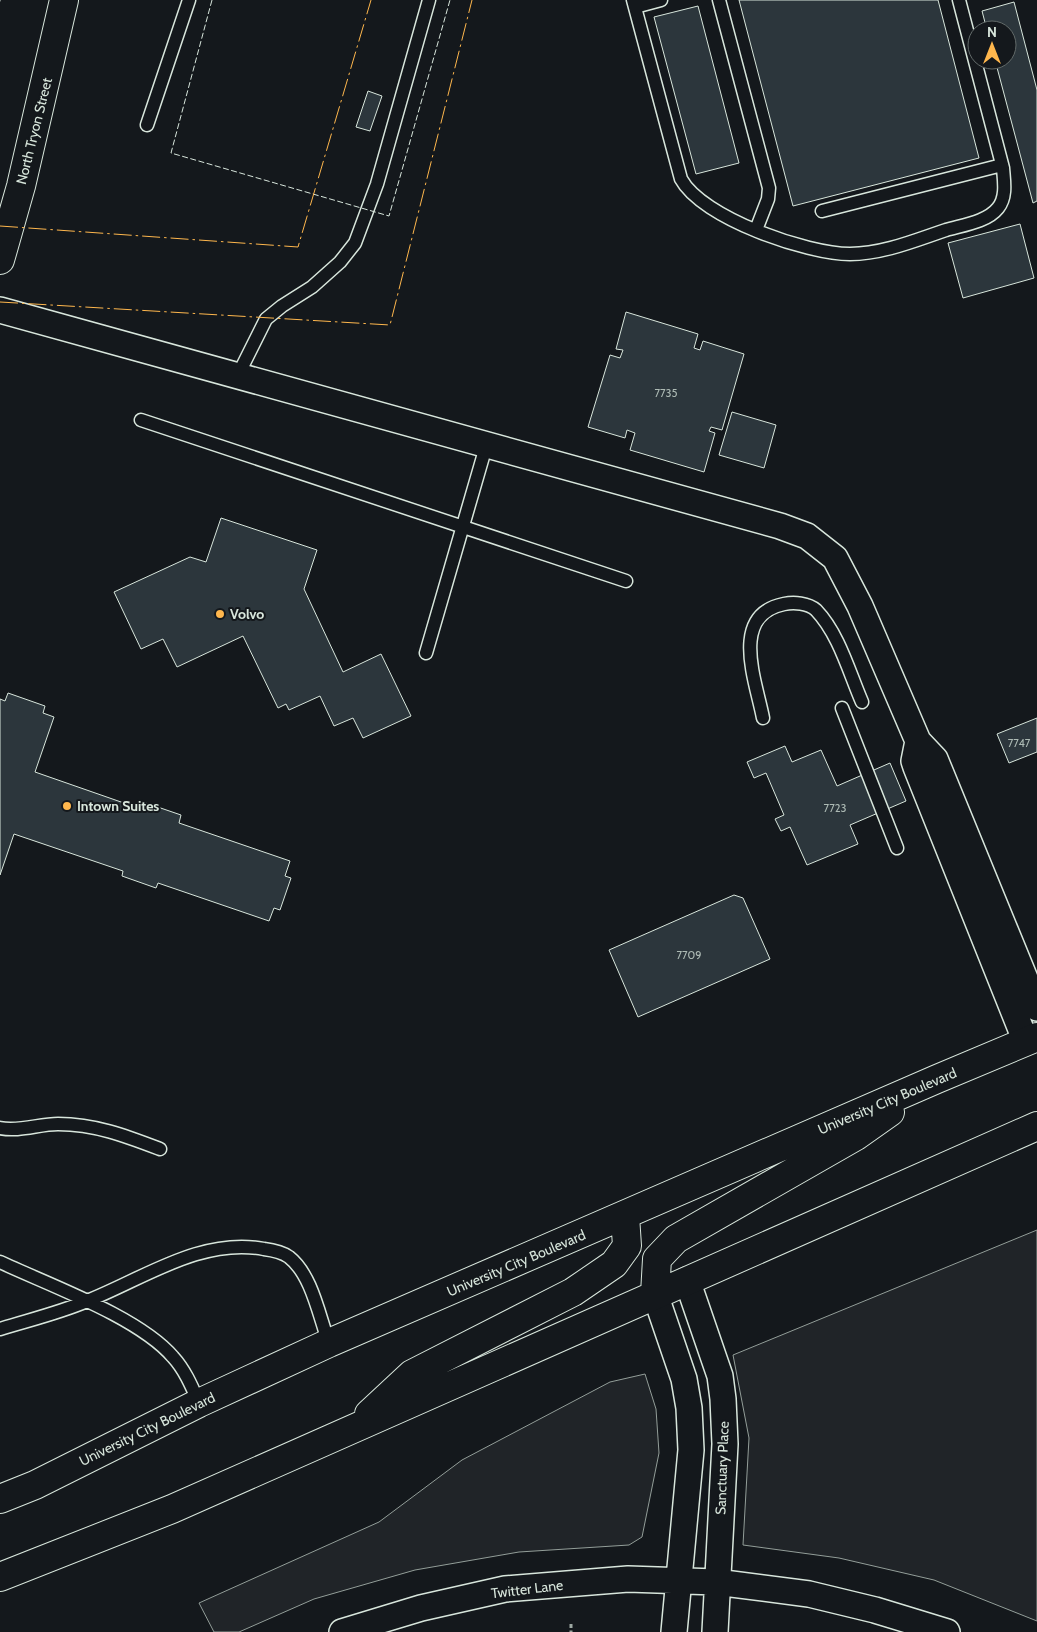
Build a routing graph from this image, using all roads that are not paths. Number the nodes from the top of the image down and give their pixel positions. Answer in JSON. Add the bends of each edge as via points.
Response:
{"nodes":[{"id":1,"x":64,"y":0,"type":"edge"},
{"id":2,"x":189,"y":0,"type":"edge"},
{"id":3,"x":428,"y":0,"type":"edge"},
{"id":4,"x":661,"y":0,"type":"edge"},
{"id":5,"x":719,"y":0,"type":"edge"},
{"id":6,"x":959,"y":0,"type":"edge"},
{"id":7,"x":634,"y":4,"type":"edge"},
{"id":8,"x":147,"y":124,"type":"dead end"},
{"id":9,"x":1002,"y":165,"type":"junction"},
{"id":10,"x":822,"y":211,"type":"dead end"},
{"id":11,"x":756,"y":230,"type":"junction"},
{"id":12,"x":0,"y":260,"type":"edge"},
{"id":13,"x":0,"y":310,"type":"edge"},
{"id":14,"x":238,"y":374,"type":"junction"},
{"id":15,"x":141,"y":420,"type":"dead end"},
{"id":16,"x":487,"y":444,"type":"junction"},
{"id":17,"x":462,"y":527,"type":"junction"},
{"id":18,"x":626,"y":580,"type":"dead end"},
{"id":19,"x":426,"y":653,"type":"dead end"},
{"id":20,"x":862,"y":702,"type":"dead end"},
{"id":21,"x":842,"y":708,"type":"dead end"},
{"id":22,"x":763,"y":718,"type":"dead end"},
{"id":23,"x":918,"y":741,"type":"junction"},
{"id":24,"x":897,"y":848,"type":"dead end"},
{"id":25,"x":1037,"y":1008,"type":"edge"},
{"id":26,"x":1032,"y":1040,"type":"edge"},
{"id":27,"x":937,"y":1079,"type":"junction"},
{"id":28,"x":1037,"y":1126,"type":"edge"},
{"id":29,"x":0,"y":1128,"type":"edge"},
{"id":30,"x":160,"y":1150,"type":"dead end"},
{"id":31,"x":625,"y":1216,"type":"junction"},
{"id":32,"x":0,"y":1262,"type":"edge"},
{"id":33,"x":687,"y":1280,"type":"junction"},
{"id":34,"x":655,"y":1294,"type":"junction"},
{"id":35,"x":86,"y":1302,"type":"junction"},
{"id":36,"x":0,"y":1330,"type":"edge"},
{"id":37,"x":329,"y":1343,"type":"junction"},
{"id":38,"x":199,"y":1403,"type":"junction"},
{"id":39,"x":354,"y":1429,"type":"junction"},
{"id":40,"x":0,"y":1499,"type":"edge"},
{"id":41,"x":0,"y":1576,"type":"edge"},
{"id":42,"x":680,"y":1580,"type":"junction"},
{"id":43,"x":716,"y":1582,"type":"junction"},
{"id":44,"x":342,"y":1632,"type":"edge"},
{"id":45,"x":674,"y":1632,"type":"edge"},
{"id":46,"x":715,"y":1632,"type":"edge"},
{"id":47,"x":947,"y":1632,"type":"edge"}],
"edges":[{"from":1,"to":12,"type":"main road","name":"North Tryon Street","via":[[21,186]]},
{"from":2,"to":8,"type":"lane"},
{"from":3,"to":14,"type":"lane","via":[[377,184],[355,243],[340,262],[312,287],[266,319]]},
{"from":4,"to":7,"type":"lane"},
{"from":5,"to":11,"type":"lane","via":[[769,188]]},
{"from":6,"to":9,"type":"lane"},
{"from":7,"to":11,"type":"lane","via":[[681,178],[687,189],[716,210]]},
{"from":9,"to":10,"type":"lane"},
{"from":9,"to":11,"type":"lane","via":[[1004,196],[993,213],[889,248],[851,254],[833,253],[796,245]]},
{"from":13,"to":14,"type":"street"},
{"from":14,"to":16,"type":"street"},
{"from":15,"to":17,"type":"lane"},
{"from":16,"to":17,"type":"lane"},
{"from":16,"to":23,"type":"street","via":[[780,526],[816,542],[835,558],[847,580]]},
{"from":17,"to":18,"type":"lane"},
{"from":17,"to":19,"type":"lane"},
{"from":20,"to":22,"type":"lane","via":[[838,645],[820,615],[807,605],[783,604],[763,613],[750,631],[751,656]]},
{"from":21,"to":24,"type":"lane"},
{"from":23,"to":25,"type":"street","via":[[935,759]]},
{"from":23,"to":26,"type":"street","via":[[914,761],[916,768]]},
{"from":26,"to":27,"type":"main road","name":"University City Boulevard"},
{"from":27,"to":31,"type":"main road","name":"University City Boulevard"},
{"from":27,"to":34,"type":"main road","via":[[856,1136],[676,1239],[657,1259]]},
{"from":28,"to":33,"type":"main road"},
{"from":29,"to":30,"type":"lane","via":[[87,1125]]},
{"from":31,"to":37,"type":"main road","name":"University City Boulevard"},
{"from":31,"to":39,"type":"main road","via":[[627,1246],[614,1264],[573,1292],[412,1374]]},
{"from":32,"to":35,"type":"lane"},
{"from":33,"to":34,"type":"main road"},
{"from":33,"to":43,"type":"street","name":"Sanctuary Place","via":[[720,1376],[723,1399],[725,1444]]},
{"from":34,"to":39,"type":"main road"},
{"from":34,"to":42,"type":"street","via":[[684,1379],[689,1408],[691,1450]]},
{"from":35,"to":36,"type":"lane"},
{"from":35,"to":37,"type":"lane","via":[[178,1260],[235,1246],[251,1246],[288,1257],[299,1269],[307,1282]]},
{"from":35,"to":38,"type":"lane","via":[[123,1320],[172,1355]]},
{"from":37,"to":38,"type":"main road","name":"University City Boulevard"},
{"from":38,"to":40,"type":"main road","name":"University City Boulevard"},
{"from":39,"to":41,"type":"main road","via":[[172,1509]]},
{"from":42,"to":43,"type":"street","name":"Twitter Lane"},
{"from":42,"to":44,"type":"street","name":"Twitter Lane","via":[[628,1579],[505,1589],[421,1608]]},
{"from":42,"to":45,"type":"street"},
{"from":43,"to":46,"type":"street","name":"Sanctuary Place"},
{"from":43,"to":47,"type":"street","name":"Twitter Lane","via":[[809,1594]]}]}
